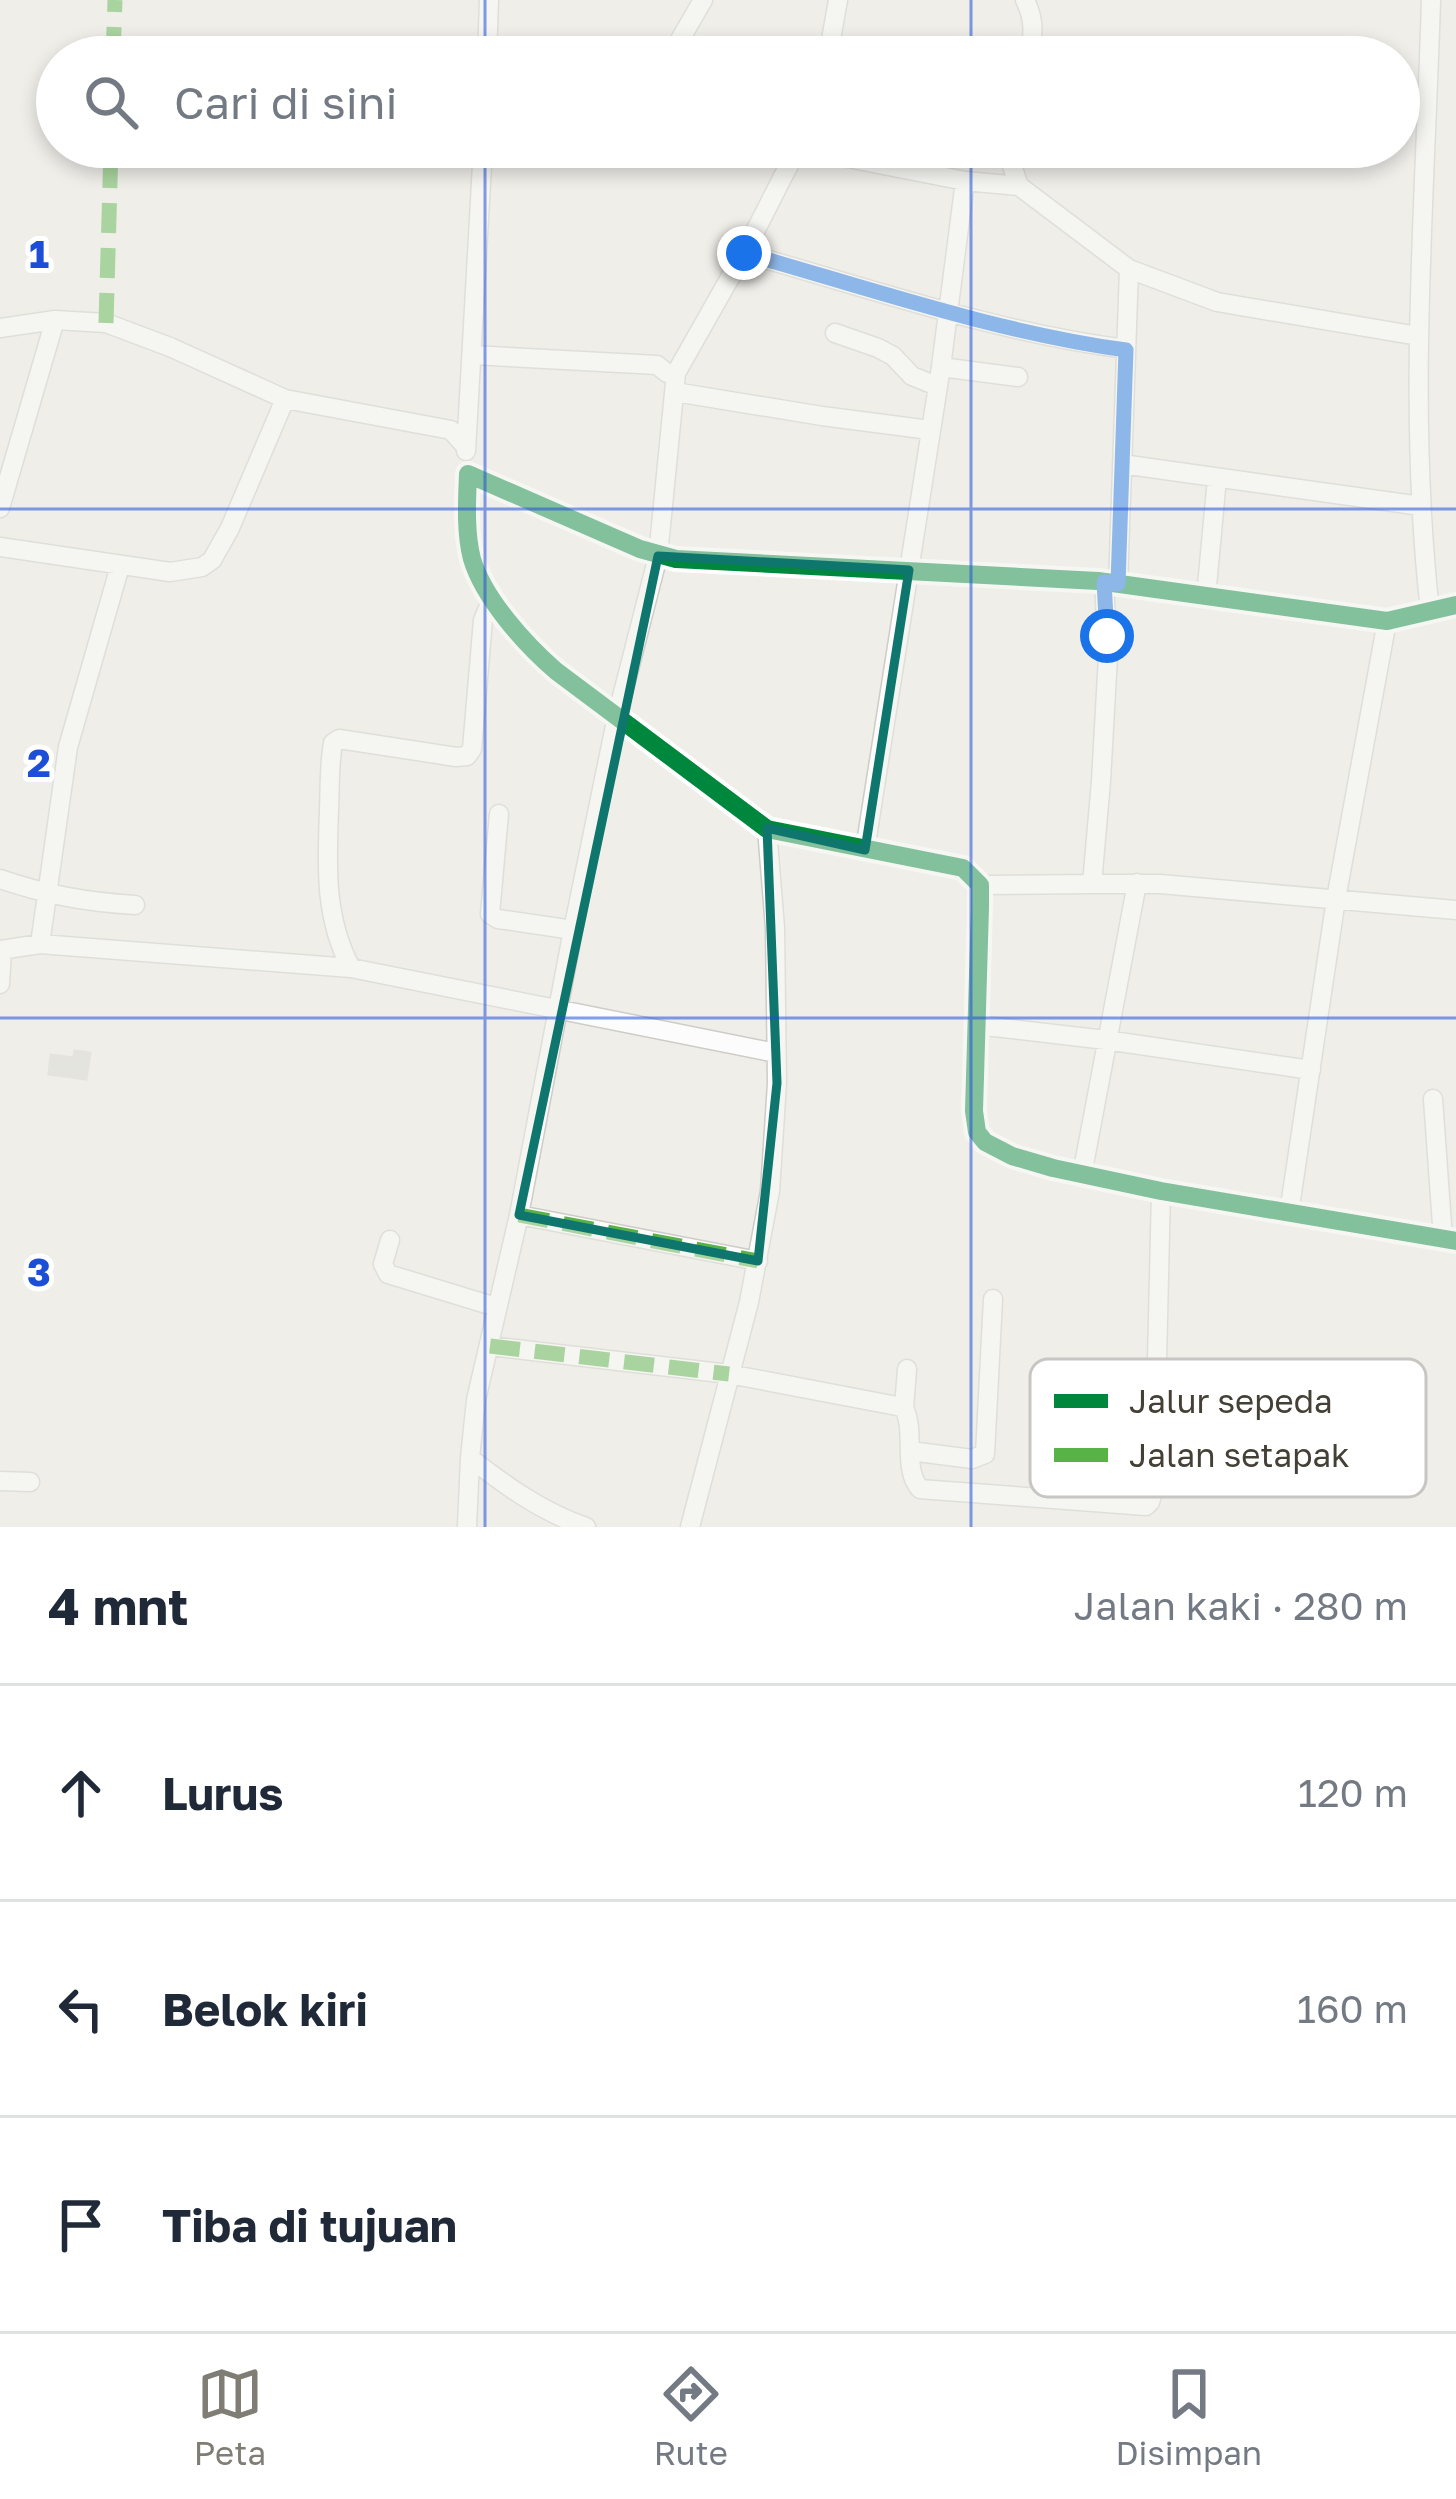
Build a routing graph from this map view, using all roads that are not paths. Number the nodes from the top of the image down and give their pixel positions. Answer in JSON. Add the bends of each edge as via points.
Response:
{"nodes":[{"id":1,"x":489,"y":0,"type":"edge"},
{"id":2,"x":703,"y":0,"type":"edge"},
{"id":3,"x":838,"y":0,"type":"edge"},
{"id":4,"x":1025,"y":0,"type":"edge"},
{"id":5,"x":1431,"y":0,"type":"edge"},
{"id":6,"x":488,"y":36,"type":"edge"},
{"id":7,"x":682,"y":36,"type":"edge"},
{"id":8,"x":832,"y":36,"type":"edge"},
{"id":9,"x":1034,"y":36,"type":"edge"},
{"id":10,"x":482,"y":168,"type":"edge"},
{"id":11,"x":792,"y":168,"type":"edge"},
{"id":12,"x":907,"y":168,"type":"edge"},
{"id":13,"x":1013,"y":168,"type":"edge"},
{"id":14,"x":965,"y":181,"type":"junction"},
{"id":15,"x":1019,"y":186,"type":"junction"},
{"id":16,"x":744,"y":253,"type":"junction"},
{"id":17,"x":1129,"y":269,"type":"junction"},
{"id":18,"x":949,"y":310,"type":"junction"},
{"id":19,"x":55,"y":320,"type":"junction"},
{"id":20,"x":0,"y":328,"type":"edge"},
{"id":21,"x":835,"y":333,"type":"dead end"},
{"id":22,"x":1418,"y":336,"type":"junction"},
{"id":23,"x":1126,"y":350,"type":"junction"},
{"id":24,"x":473,"y":356,"type":"junction"},
{"id":25,"x":939,"y":377,"type":"junction"},
{"id":26,"x":1018,"y":377,"type":"dead end"},
{"id":27,"x":675,"y":382,"type":"junction"},
{"id":28,"x":285,"y":400,"type":"junction"},
{"id":29,"x":469,"y":418,"type":"junction"},
{"id":30,"x":451,"y":430,"type":"junction"},
{"id":31,"x":931,"y":430,"type":"junction"},
{"id":32,"x":466,"y":446,"type":"junction"},
{"id":33,"x":1122,"y":464,"type":"junction"},
{"id":34,"x":468,"y":474,"type":"junction"},
{"id":35,"x":1216,"y":489,"type":"dead end"},
{"id":36,"x":1421,"y":506,"type":"junction"},
{"id":37,"x":0,"y":508,"type":"edge"},
{"id":38,"x":0,"y":547,"type":"edge"},
{"id":39,"x":658,"y":556,"type":"junction"},
{"id":40,"x":120,"y":566,"type":"junction"},
{"id":41,"x":909,"y":570,"type":"junction"},
{"id":42,"x":1111,"y":583,"type":"junction"},
{"id":43,"x":1206,"y":597,"type":"junction"},
{"id":44,"x":493,"y":598,"type":"junction"},
{"id":45,"x":1456,"y":605,"type":"edge"},
{"id":46,"x":1430,"y":610,"type":"junction"},
{"id":47,"x":1387,"y":621,"type":"junction"},
{"id":48,"x":617,"y":716,"type":"junction"},
{"id":49,"x":500,"y":814,"type":"dead end"},
{"id":50,"x":767,"y":829,"type":"junction"},
{"id":51,"x":865,"y":850,"type":"junction"},
{"id":52,"x":0,"y":879,"type":"edge"},
{"id":53,"x":1138,"y":883,"type":"junction"},
{"id":54,"x":1092,"y":884,"type":"junction"},
{"id":55,"x":980,"y":885,"type":"junction"},
{"id":56,"x":48,"y":895,"type":"junction"},
{"id":57,"x":1336,"y":899,"type":"junction"},
{"id":58,"x":135,"y":905,"type":"dead end"},
{"id":59,"x":1456,"y":910,"type":"edge"},
{"id":60,"x":573,"y":930,"type":"junction"},
{"id":61,"x":40,"y":944,"type":"junction"},
{"id":62,"x":1,"y":950,"type":"edge"},
{"id":63,"x":351,"y":968,"type":"junction"},
{"id":64,"x":0,"y":984,"type":"edge"},
{"id":65,"x":557,"y":1008,"type":"junction"},
{"id":66,"x":977,"y":1025,"type":"junction"},
{"id":67,"x":1106,"y":1040,"type":"junction"},
{"id":68,"x":776,"y":1053,"type":"junction"},
{"id":69,"x":1310,"y":1070,"type":"junction"},
{"id":70,"x":1433,"y":1099,"type":"dead end"},
{"id":71,"x":1082,"y":1174,"type":"junction"},
{"id":72,"x":1160,"y":1191,"type":"junction"},
{"id":73,"x":1289,"y":1213,"type":"junction"},
{"id":74,"x":519,"y":1215,"type":"junction"},
{"id":75,"x":390,"y":1240,"type":"dead end"},
{"id":76,"x":1450,"y":1240,"type":"edge"},
{"id":77,"x":758,"y":1261,"type":"junction"},
{"id":78,"x":993,"y":1299,"type":"dead end"},
{"id":79,"x":496,"y":1307,"type":"junction"},
{"id":80,"x":490,"y":1346,"type":"junction"},
{"id":81,"x":1157,"y":1359,"type":"edge"},
{"id":82,"x":907,"y":1369,"type":"dead end"},
{"id":83,"x":729,"y":1374,"type":"junction"},
{"id":84,"x":904,"y":1408,"type":"junction"},
{"id":85,"x":910,"y":1451,"type":"junction"},
{"id":86,"x":470,"y":1458,"type":"junction"},
{"id":87,"x":0,"y":1481,"type":"edge"},
{"id":88,"x":30,"y":1482,"type":"dead end"},
{"id":89,"x":1152,"y":1497,"type":"edge"},
{"id":90,"x":466,"y":1527,"type":"edge"},
{"id":91,"x":586,"y":1527,"type":"edge"},
{"id":92,"x":690,"y":1527,"type":"edge"}],
"edges":[{"from":1,"to":6,"type":"street"},
{"from":2,"to":7,"type":"street"},
{"from":3,"to":8,"type":"street"},
{"from":4,"to":9,"type":"street"},
{"from":5,"to":22,"type":"street"},
{"from":10,"to":24,"type":"street"},
{"from":11,"to":16,"type":"street"},
{"from":12,"to":14,"type":"street"},
{"from":13,"to":15,"type":"street"},
{"from":14,"to":15,"type":"street"},
{"from":14,"to":18,"type":"street"},
{"from":15,"to":17,"type":"street"},
{"from":16,"to":18,"type":"street"},
{"from":16,"to":27,"type":"street"},
{"from":17,"to":22,"type":"street","via":[[1217,302]]},
{"from":17,"to":23,"type":"street"},
{"from":18,"to":23,"type":"street"},
{"from":18,"to":25,"type":"street"},
{"from":19,"to":20,"type":"street"},
{"from":19,"to":28,"type":"street","via":[[132,332]]},
{"from":19,"to":37,"type":"street"},
{"from":21,"to":25,"type":"street","via":[[878,347],[912,376]]},
{"from":22,"to":36,"type":"street"},
{"from":23,"to":33,"type":"street"},
{"from":24,"to":27,"type":"street","via":[[657,365]]},
{"from":24,"to":29,"type":"street"},
{"from":25,"to":26,"type":"street"},
{"from":25,"to":31,"type":"street"},
{"from":27,"to":31,"type":"street","via":[[822,416]]},
{"from":27,"to":39,"type":"street"},
{"from":28,"to":30,"type":"street"},
{"from":28,"to":40,"type":"street","via":[[212,560],[187,572]]},
{"from":29,"to":30,"type":"street"},
{"from":29,"to":32,"type":"street"},
{"from":30,"to":32,"type":"street"},
{"from":31,"to":41,"type":"street"},
{"from":32,"to":34,"type":"street"},
{"from":33,"to":36,"type":"street"},
{"from":33,"to":42,"type":"street"},
{"from":34,"to":39,"type":"street"},
{"from":34,"to":44,"type":"street","via":[[472,557]]},
{"from":35,"to":43,"type":"street"},
{"from":36,"to":46,"type":"street"},
{"from":38,"to":40,"type":"street"},
{"from":39,"to":41,"type":"street"},
{"from":39,"to":48,"type":"street"},
{"from":40,"to":56,"type":"street","via":[[68,747]]},
{"from":41,"to":42,"type":"street"},
{"from":41,"to":51,"type":"street"},
{"from":42,"to":43,"type":"street"},
{"from":42,"to":54,"type":"street"},
{"from":43,"to":47,"type":"street"},
{"from":44,"to":48,"type":"street","via":[[539,657]]},
{"from":44,"to":63,"type":"street","via":[[483,620],[466,756],[333,743],[328,899]]},
{"from":45,"to":46,"type":"street"},
{"from":46,"to":47,"type":"street"},
{"from":47,"to":57,"type":"street"},
{"from":48,"to":50,"type":"street"},
{"from":48,"to":60,"type":"street"},
{"from":49,"to":60,"type":"street","via":[[490,914]]},
{"from":50,"to":51,"type":"street"},
{"from":50,"to":68,"type":"street"},
{"from":51,"to":55,"type":"street","via":[[963,868]]},
{"from":52,"to":56,"type":"street"},
{"from":53,"to":54,"type":"street"},
{"from":53,"to":57,"type":"street"},
{"from":53,"to":67,"type":"street"},
{"from":54,"to":55,"type":"street"},
{"from":55,"to":66,"type":"street"},
{"from":56,"to":58,"type":"street"},
{"from":56,"to":61,"type":"street"},
{"from":57,"to":59,"type":"street"},
{"from":57,"to":69,"type":"street"},
{"from":60,"to":65,"type":"street"},
{"from":61,"to":62,"type":"street"},
{"from":61,"to":63,"type":"street"},
{"from":62,"to":64,"type":"street"},
{"from":63,"to":65,"type":"street"},
{"from":65,"to":68,"type":"street"},
{"from":65,"to":74,"type":"street"},
{"from":66,"to":67,"type":"street"},
{"from":66,"to":71,"type":"street","via":[[980,1136],[1012,1156]]},
{"from":67,"to":69,"type":"street"},
{"from":67,"to":71,"type":"street"},
{"from":68,"to":77,"type":"street"},
{"from":69,"to":73,"type":"street"},
{"from":70,"to":76,"type":"street"},
{"from":71,"to":72,"type":"street"},
{"from":72,"to":73,"type":"street"},
{"from":72,"to":81,"type":"street"},
{"from":73,"to":76,"type":"street"},
{"from":74,"to":77,"type":"street"},
{"from":74,"to":79,"type":"street"},
{"from":75,"to":79,"type":"street","via":[[382,1264],[388,1274]]},
{"from":77,"to":83,"type":"street"},
{"from":78,"to":85,"type":"street","via":[[985,1454]]},
{"from":79,"to":80,"type":"street"},
{"from":80,"to":83,"type":"street"},
{"from":80,"to":86,"type":"street"},
{"from":82,"to":84,"type":"street"},
{"from":83,"to":84,"type":"street"},
{"from":83,"to":92,"type":"street"},
{"from":84,"to":85,"type":"street"},
{"from":85,"to":89,"type":"street","via":[[914,1484],[927,1491],[1138,1507]]},
{"from":86,"to":90,"type":"street"},
{"from":86,"to":91,"type":"street"},
{"from":87,"to":88,"type":"street"}]}
